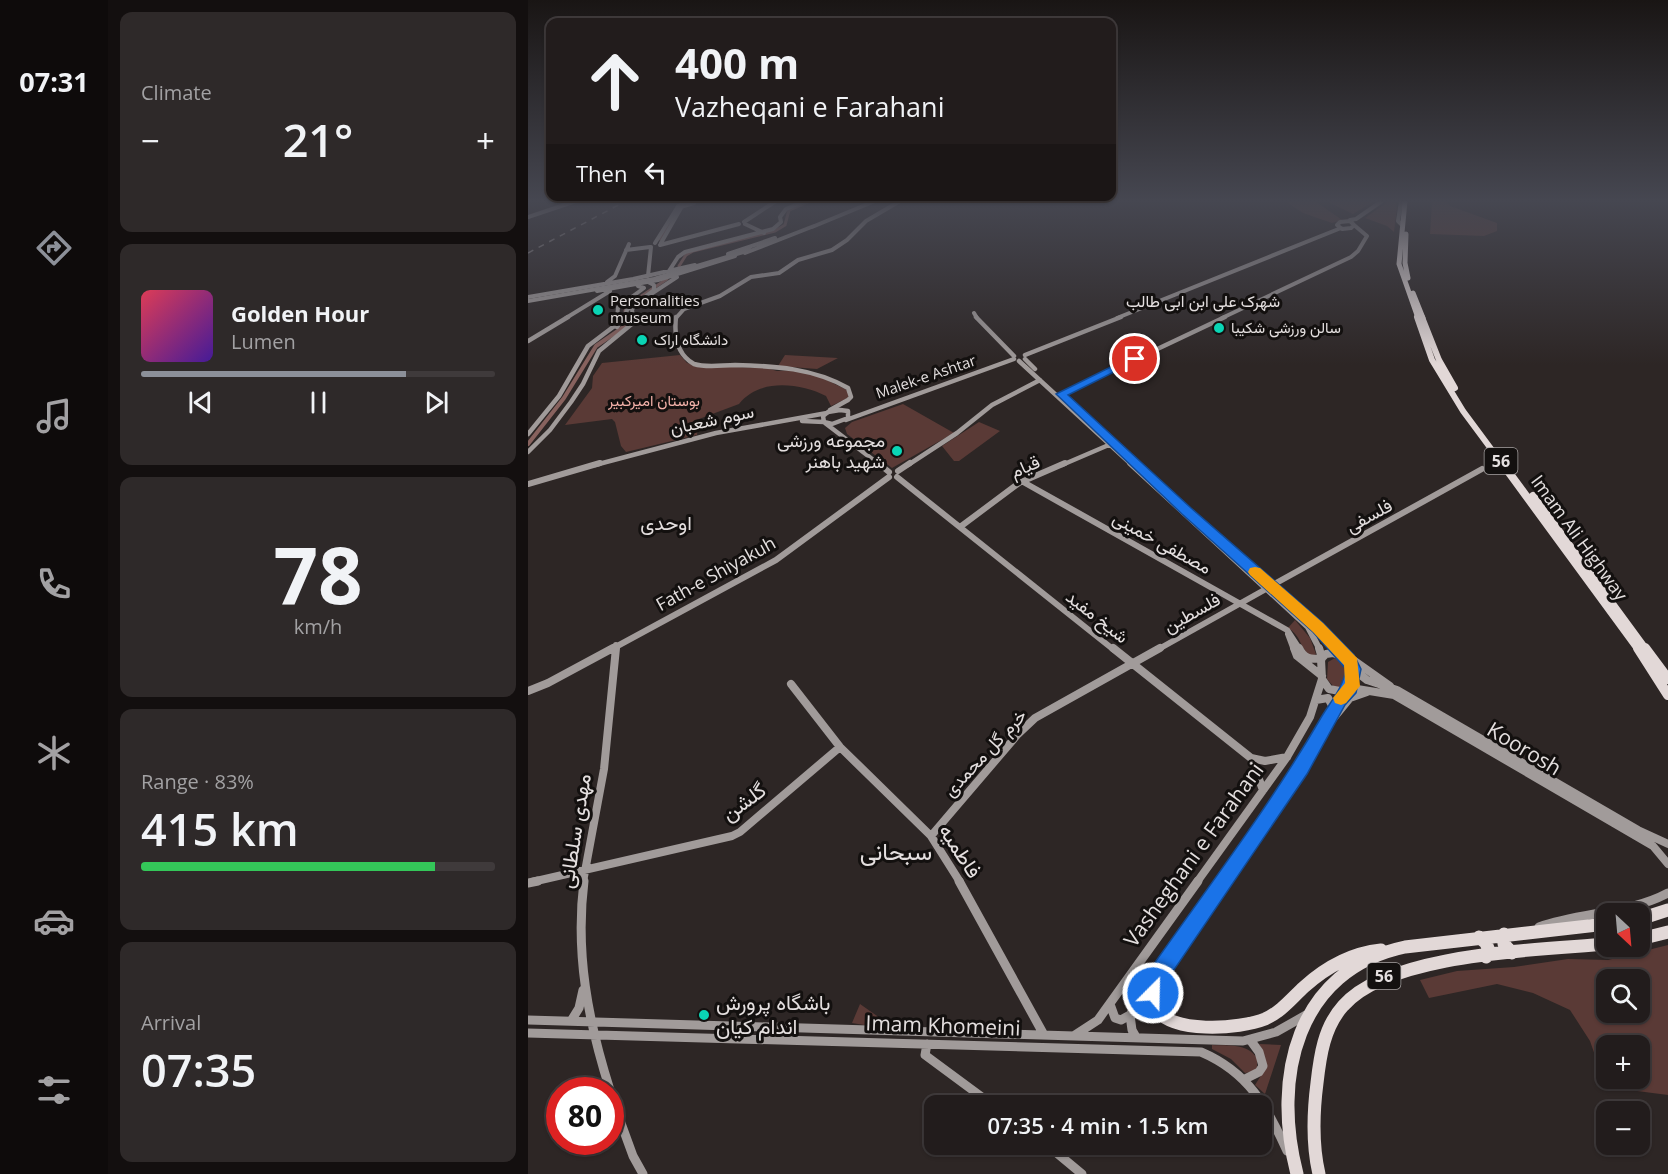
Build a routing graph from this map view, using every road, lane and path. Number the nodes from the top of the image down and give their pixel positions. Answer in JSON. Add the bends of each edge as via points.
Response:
{"nodes":[{"id":1,"x":624,"y":256,"type":"edge"},
{"id":2,"x":652,"y":256,"type":"edge"},
{"id":3,"x":653,"y":256,"type":"edge"},
{"id":4,"x":680,"y":256,"type":"edge"},
{"id":5,"x":723,"y":256,"type":"edge"},
{"id":6,"x":729,"y":256,"type":"edge"},
{"id":7,"x":731,"y":256,"type":"edge"},
{"id":8,"x":736,"y":256,"type":"edge"},
{"id":9,"x":812,"y":256,"type":"edge"},
{"id":10,"x":1275,"y":256,"type":"edge"},
{"id":11,"x":1352,"y":256,"type":"edge"},
{"id":12,"x":1399,"y":256,"type":"edge"},
{"id":13,"x":1405,"y":256,"type":"edge"},
{"id":14,"x":733,"y":257,"type":"joint"},
{"id":15,"x":669,"y":272,"type":"junction"},
{"id":16,"x":676,"y":273,"type":"junction"},
{"id":17,"x":685,"y":273,"type":"junction"},
{"id":18,"x":657,"y":274,"type":"junction"},
{"id":19,"x":615,"y":276,"type":"junction"},
{"id":20,"x":648,"y":276,"type":"junction"},
{"id":21,"x":619,"y":281,"type":"junction"},
{"id":22,"x":638,"y":282,"type":"junction"},
{"id":23,"x":604,"y":284,"type":"junction"},
{"id":24,"x":628,"y":286,"type":"junction"},
{"id":25,"x":618,"y":288,"type":"junction"},
{"id":26,"x":593,"y":291,"type":"junction"},
{"id":27,"x":565,"y":293,"type":"junction"},
{"id":28,"x":597,"y":297,"type":"junction"},
{"id":29,"x":528,"y":300,"type":"edge"},
{"id":30,"x":618,"y":306,"type":"junction"},
{"id":31,"x":632,"y":309,"type":"junction"},
{"id":32,"x":974,"y":313,"type":"dead end"},
{"id":33,"x":528,"y":341,"type":"edge"},
{"id":34,"x":585,"y":350,"type":"junction"},
{"id":35,"x":1019,"y":358,"type":"junction"},
{"id":36,"x":1040,"y":380,"type":"junction"},
{"id":37,"x":1060,"y":395,"type":"junction"},
{"id":38,"x":848,"y":400,"type":"junction"},
{"id":39,"x":874,"y":408,"type":"junction"},
{"id":40,"x":827,"y":412,"type":"junction"},
{"id":41,"x":848,"y":412,"type":"junction"},
{"id":42,"x":845,"y":421,"type":"junction"},
{"id":43,"x":824,"y":422,"type":"junction"},
{"id":44,"x":528,"y":434,"type":"edge"},
{"id":45,"x":838,"y":434,"type":"junction"},
{"id":46,"x":1112,"y":444,"type":"junction"},
{"id":47,"x":528,"y":452,"type":"edge"},
{"id":48,"x":640,"y":453,"type":"junction"},
{"id":49,"x":1482,"y":469,"type":"dead end"},
{"id":50,"x":893,"y":474,"type":"junction"},
{"id":51,"x":528,"y":483,"type":"edge"},
{"id":52,"x":1025,"y":483,"type":"junction"},
{"id":53,"x":960,"y":527,"type":"junction"},
{"id":54,"x":1268,"y":588,"type":"junction"},
{"id":55,"x":1239,"y":604,"type":"junction"},
{"id":56,"x":1284,"y":630,"type":"junction"},
{"id":57,"x":1334,"y":643,"type":"junction"},
{"id":58,"x":616,"y":645,"type":"junction"},
{"id":59,"x":1320,"y":646,"type":"junction"},
{"id":60,"x":1339,"y":649,"type":"junction"},
{"id":61,"x":1346,"y":657,"type":"junction"},
{"id":62,"x":1322,"y":658,"type":"junction"},
{"id":63,"x":1132,"y":663,"type":"junction"},
{"id":64,"x":1353,"y":669,"type":"junction"},
{"id":65,"x":1322,"y":678,"type":"junction"},
{"id":66,"x":1668,"y":679,"type":"edge"},
{"id":67,"x":791,"y":684,"type":"dead end"},
{"id":68,"x":1348,"y":690,"type":"junction"},
{"id":69,"x":1397,"y":690,"type":"junction"},
{"id":70,"x":1375,"y":691,"type":"junction"},
{"id":71,"x":528,"y":693,"type":"edge"},
{"id":72,"x":1668,"y":695,"type":"edge"},
{"id":73,"x":1316,"y":700,"type":"junction"},
{"id":74,"x":1334,"y":710,"type":"junction"},
{"id":75,"x":1324,"y":730,"type":"junction"},
{"id":76,"x":840,"y":747,"type":"junction"},
{"id":77,"x":1287,"y":757,"type":"junction"},
{"id":78,"x":1251,"y":758,"type":"junction"},
{"id":79,"x":1263,"y":790,"type":"junction"},
{"id":80,"x":931,"y":837,"type":"junction"},
{"id":81,"x":1654,"y":843,"type":"junction"},
{"id":82,"x":1668,"y":844,"type":"edge"},
{"id":83,"x":1668,"y":864,"type":"edge"},
{"id":84,"x":585,"y":870,"type":"junction"},
{"id":85,"x":528,"y":883,"type":"edge"},
{"id":86,"x":1668,"y":893,"type":"edge"},
{"id":87,"x":1668,"y":910,"type":"edge"},
{"id":88,"x":1650,"y":916,"type":"edge"},
{"id":89,"x":1596,"y":925,"type":"edge"},
{"id":90,"x":1527,"y":931,"type":"junction"},
{"id":91,"x":1668,"y":932,"type":"edge"},
{"id":92,"x":1504,"y":934,"type":"junction"},
{"id":93,"x":1650,"y":936,"type":"edge"},
{"id":94,"x":1479,"y":937,"type":"junction"},
{"id":95,"x":1596,"y":945,"type":"edge"},
{"id":96,"x":1396,"y":950,"type":"junction"},
{"id":97,"x":1512,"y":953,"type":"junction"},
{"id":98,"x":1485,"y":957,"type":"junction"},
{"id":99,"x":1158,"y":975,"type":"junction"},
{"id":100,"x":583,"y":981,"type":"junction"},
{"id":101,"x":1110,"y":1004,"type":"junction"},
{"id":102,"x":1130,"y":1015,"type":"junction"},
{"id":103,"x":1306,"y":1015,"type":"junction"},
{"id":104,"x":528,"y":1020,"type":"edge"},
{"id":105,"x":571,"y":1022,"type":"junction"},
{"id":106,"x":590,"y":1022,"type":"junction"},
{"id":107,"x":528,"y":1033,"type":"edge"},
{"id":108,"x":593,"y":1035,"type":"junction"},
{"id":109,"x":1044,"y":1035,"type":"junction"},
{"id":110,"x":1074,"y":1035,"type":"junction"},
{"id":111,"x":1136,"y":1037,"type":"junction"},
{"id":112,"x":1251,"y":1041,"type":"junction"},
{"id":113,"x":927,"y":1044,"type":"junction"},
{"id":114,"x":606,"y":1077,"type":"edge"},
{"id":115,"x":1245,"y":1080,"type":"junction"},
{"id":116,"x":979,"y":1095,"type":"edge"},
{"id":117,"x":624,"y":1131,"type":"edge"},
{"id":118,"x":1059,"y":1155,"type":"edge"},
{"id":119,"x":1296,"y":1171,"type":"edge"},
{"id":120,"x":643,"y":1174,"type":"edge"},
{"id":121,"x":1082,"y":1174,"type":"edge"},
{"id":122,"x":1319,"y":1174,"type":"edge"}],
"edges":[{"from":1,"to":19,"type":"street"},
{"from":2,"to":20,"type":"street"},
{"from":3,"to":18,"type":"street"},
{"from":4,"to":15,"type":"street"},
{"from":5,"to":16,"type":"street"},
{"from":6,"to":29,"type":"street","bridge":true,"via":[[664,275]]},
{"from":7,"to":22,"type":"street","bridge":true},
{"from":8,"to":14,"type":"street"},
{"from":9,"to":38,"type":"street","via":[[776,274],[754,276],[720,296],[684,309],[676,316],[676,341],[682,355],[692,364],[817,372],[848,388]]},
{"from":10,"to":35,"type":"street","name":"Malek-e Ashtar"},
{"from":11,"to":37,"type":"street"},
{"from":12,"to":72,"type":"highway","name":"Imam Ali Highway","number":"56","via":[[1419,328],[1443,381]]},
{"from":13,"to":66,"type":"highway","name":"Imam Ali Highway","number":"56","via":[[1415,298],[1450,381]]},
{"from":14,"to":17,"type":"street"},
{"from":15,"to":16,"type":"street"},
{"from":15,"to":18,"type":"street"},
{"from":16,"to":17,"type":"street"},
{"from":16,"to":24,"type":"street"},
{"from":17,"to":31,"type":"street"},
{"from":18,"to":20,"type":"street"},
{"from":19,"to":21,"type":"street"},
{"from":19,"to":23,"type":"street"},
{"from":20,"to":21,"type":"street"},
{"from":21,"to":23,"type":"street"},
{"from":21,"to":25,"type":"street"},
{"from":22,"to":29,"type":"street","bridge":true},
{"from":22,"to":34,"type":"street","bridge":true,"via":[[655,287],[629,306],[621,323]]},
{"from":23,"to":27,"type":"street"},
{"from":24,"to":25,"type":"street"},
{"from":24,"to":30,"type":"street","via":[[644,288]]},
{"from":25,"to":26,"type":"street"},
{"from":25,"to":28,"type":"street"},
{"from":26,"to":27,"type":"street"},
{"from":26,"to":28,"type":"street"},
{"from":27,"to":29,"type":"street"},
{"from":28,"to":33,"type":"street"},
{"from":30,"to":31,"type":"street","bridge":true},
{"from":30,"to":34,"type":"street","via":[[617,324]]},
{"from":31,"to":47,"type":"street","via":[[633,323],[599,351],[576,395]]},
{"from":32,"to":35,"type":"street"},
{"from":34,"to":44,"type":"street","via":[[559,396]]},
{"from":35,"to":36,"type":"street"},
{"from":35,"to":37,"type":"street"},
{"from":35,"to":39,"type":"street","name":"Malek-e Ashtar"},
{"from":36,"to":37,"type":"street"},
{"from":36,"to":50,"type":"street","name":"Fath-e Shiyakuh","via":[[992,405]]},
{"from":37,"to":46,"type":"street"},
{"from":38,"to":40,"type":"street"},
{"from":38,"to":41,"type":"street"},
{"from":39,"to":41,"type":"street"},
{"from":39,"to":42,"type":"street","name":"Malek-e Ashtar"},
{"from":40,"to":41,"type":"street"},
{"from":40,"to":43,"type":"street"},
{"from":40,"to":48,"type":"street","name":"سوم شعبان","via":[[716,433]]},
{"from":41,"to":42,"type":"street","via":[[850,416]]},
{"from":42,"to":43,"type":"street","name":"Malek-e Ashtar"},
{"from":42,"to":45,"type":"street"},
{"from":43,"to":45,"type":"street","name":"شیخ مفید"},
{"from":43,"to":48,"type":"street","name":"سوم شعبان","via":[[793,422]]},
{"from":45,"to":50,"type":"street","name":"شیخ مفید"},
{"from":46,"to":52,"type":"street","name":"قیام"},
{"from":46,"to":54,"type":"street"},
{"from":48,"to":51,"type":"street","name":"سوم شعبان"},
{"from":49,"to":54,"type":"street","name":"فلسفی"},
{"from":50,"to":53,"type":"street","name":"شیخ مفید"},
{"from":50,"to":58,"type":"street","name":"Fath-e Shiyakuh","via":[[776,560]]},
{"from":52,"to":53,"type":"street","name":"قیام","via":[[1019,483]]},
{"from":52,"to":55,"type":"street","name":"مصطفی خمینی"},
{"from":53,"to":63,"type":"street","name":"شیخ مفید"},
{"from":54,"to":55,"type":"street","name":"فلسطین"},
{"from":54,"to":57,"type":"street"},
{"from":54,"to":59,"type":"street","via":[[1308,627]]},
{"from":55,"to":56,"type":"street","name":"مصطفی خمینی"},
{"from":55,"to":63,"type":"street","name":"فلسطین"},
{"from":56,"to":62,"type":"street","name":"مصطفی خمینی","via":[[1296,637],[1305,658]]},
{"from":56,"to":65,"type":"street","via":[[1297,656]]},
{"from":57,"to":59,"type":"street"},
{"from":57,"to":60,"type":"street"},
{"from":58,"to":71,"type":"street","name":"Fath-e Shiyakuh"},
{"from":58,"to":84,"type":"street","name":"مهدی سلطانی","via":[[601,783]]},
{"from":59,"to":62,"type":"street"},
{"from":60,"to":61,"type":"street"},
{"from":60,"to":69,"type":"street"},
{"from":61,"to":62,"type":"street","via":[[1332,653]]},
{"from":61,"to":64,"type":"street"},
{"from":62,"to":65,"type":"street"},
{"from":63,"to":78,"type":"street","name":"شیخ مفید"},
{"from":63,"to":80,"type":"street","name":"خرم گل محمدی","via":[[1035,718]]},
{"from":64,"to":68,"type":"street"},
{"from":64,"to":69,"type":"street","name":"Koorosh","via":[[1367,680]]},
{"from":65,"to":68,"type":"street","via":[[1329,689]]},
{"from":65,"to":73,"type":"street","name":"Vasheghani e Farahani"},
{"from":67,"to":76,"type":"street","name":"فاطمیه"},
{"from":68,"to":70,"type":"street","name":"Koorosh"},
{"from":68,"to":74,"type":"street"},
{"from":69,"to":81,"type":"street","name":"Koorosh"},
{"from":70,"to":75,"type":"street","via":[[1350,698]]},
{"from":70,"to":81,"type":"street","name":"Koorosh","via":[[1394,695],[1433,716]]},
{"from":73,"to":74,"type":"street","via":[[1329,698]]},
{"from":73,"to":77,"type":"street","name":"Vasheghani e Farahani"},
{"from":74,"to":75,"type":"street"},
{"from":75,"to":99,"type":"street","name":"Vasheghani e Farahani"},
{"from":76,"to":80,"type":"street","name":"فاطمیه"},
{"from":76,"to":84,"type":"street","name":"گلشن","via":[[740,832]]},
{"from":77,"to":78,"type":"street","via":[[1265,761]]},
{"from":77,"to":79,"type":"street","name":"Vasheghani e Farahani"},
{"from":78,"to":79,"type":"street"},
{"from":79,"to":101,"type":"street","name":"Vasheghani e Farahani"},
{"from":80,"to":109,"type":"street","name":"فاطمیه","via":[[958,878]]},
{"from":81,"to":82,"type":"street","name":"Koorosh"},
{"from":81,"to":83,"type":"street","name":"Koorosh"},
{"from":84,"to":85,"type":"street","name":"گلشن"},
{"from":84,"to":100,"type":"street","name":"مهدی سلطانی","via":[[579,930]]},
{"from":86,"to":90,"type":"street","via":[[1653,901],[1559,920]]},
{"from":87,"to":88,"type":"highway"},
{"from":89,"to":90,"type":"highway","number":"56"},
{"from":90,"to":92,"type":"highway","number":"56"},
{"from":91,"to":93,"type":"highway"},
{"from":92,"to":94,"type":"highway","number":"56"},
{"from":92,"to":97,"type":"highway","via":[[1504,944]]},
{"from":94,"to":96,"type":"highway","number":"56"},
{"from":94,"to":98,"type":"highway","via":[[1488,947]]},
{"from":95,"to":97,"type":"highway","number":"56"},
{"from":96,"to":99,"type":"highway","via":[[1368,950],[1338,964],[1266,1018],[1222,1027],[1186,1026],[1160,1015],[1152,999]]},
{"from":96,"to":103,"type":"highway","number":"56","via":[[1349,968]]},
{"from":97,"to":98,"type":"highway","number":"56"},
{"from":98,"to":122,"type":"highway","number":"56","via":[[1394,973],[1366,984],[1341,1007],[1324,1041],[1318,1073],[1314,1137]]},
{"from":99,"to":102,"type":"street","name":"Vasheghani e Farahani"},
{"from":100,"to":105,"type":"street","via":[[581,1001]]},
{"from":100,"to":106,"type":"street","name":"مهدی سلطانی"},
{"from":101,"to":102,"type":"street","via":[[1115,1018],[1121,1020]]},
{"from":101,"to":110,"type":"street","name":"Vasheghani e Farahani","via":[[1098,1020]]},
{"from":102,"to":111,"type":"street"},
{"from":103,"to":112,"type":"street","name":"Imam Khomeini","via":[[1281,1031]]},
{"from":103,"to":119,"type":"highway","number":"56","via":[[1291,1069],[1290,1115]]},
{"from":104,"to":105,"type":"street","name":"Imam Khomeini"},
{"from":105,"to":106,"type":"street","name":"Imam Khomeini"},
{"from":106,"to":108,"type":"street","name":"مهدی سلطانی"},
{"from":106,"to":109,"type":"street","name":"Imam Khomeini"},
{"from":107,"to":108,"type":"street","name":"Imam Khomeini"},
{"from":108,"to":113,"type":"street","name":"Imam Khomeini"},
{"from":108,"to":114,"type":"street","name":"مهدی سلطانی"},
{"from":109,"to":110,"type":"street","name":"Imam Khomeini"},
{"from":110,"to":111,"type":"street","name":"Imam Khomeini"},
{"from":111,"to":112,"type":"street","name":"Imam Khomeini"},
{"from":112,"to":115,"type":"street","via":[[1263,1066]]},
{"from":113,"to":115,"type":"street","name":"Imam Khomeini","via":[[1201,1052],[1229,1066]]},
{"from":113,"to":116,"type":"street","via":[[926,1055]]},
{"from":115,"to":119,"type":"street","name":"Imam Khomeini","via":[[1269,1111]]},
{"from":117,"to":120,"type":"street","name":"مهدی سلطانی"},
{"from":118,"to":121,"type":"street"}]}
